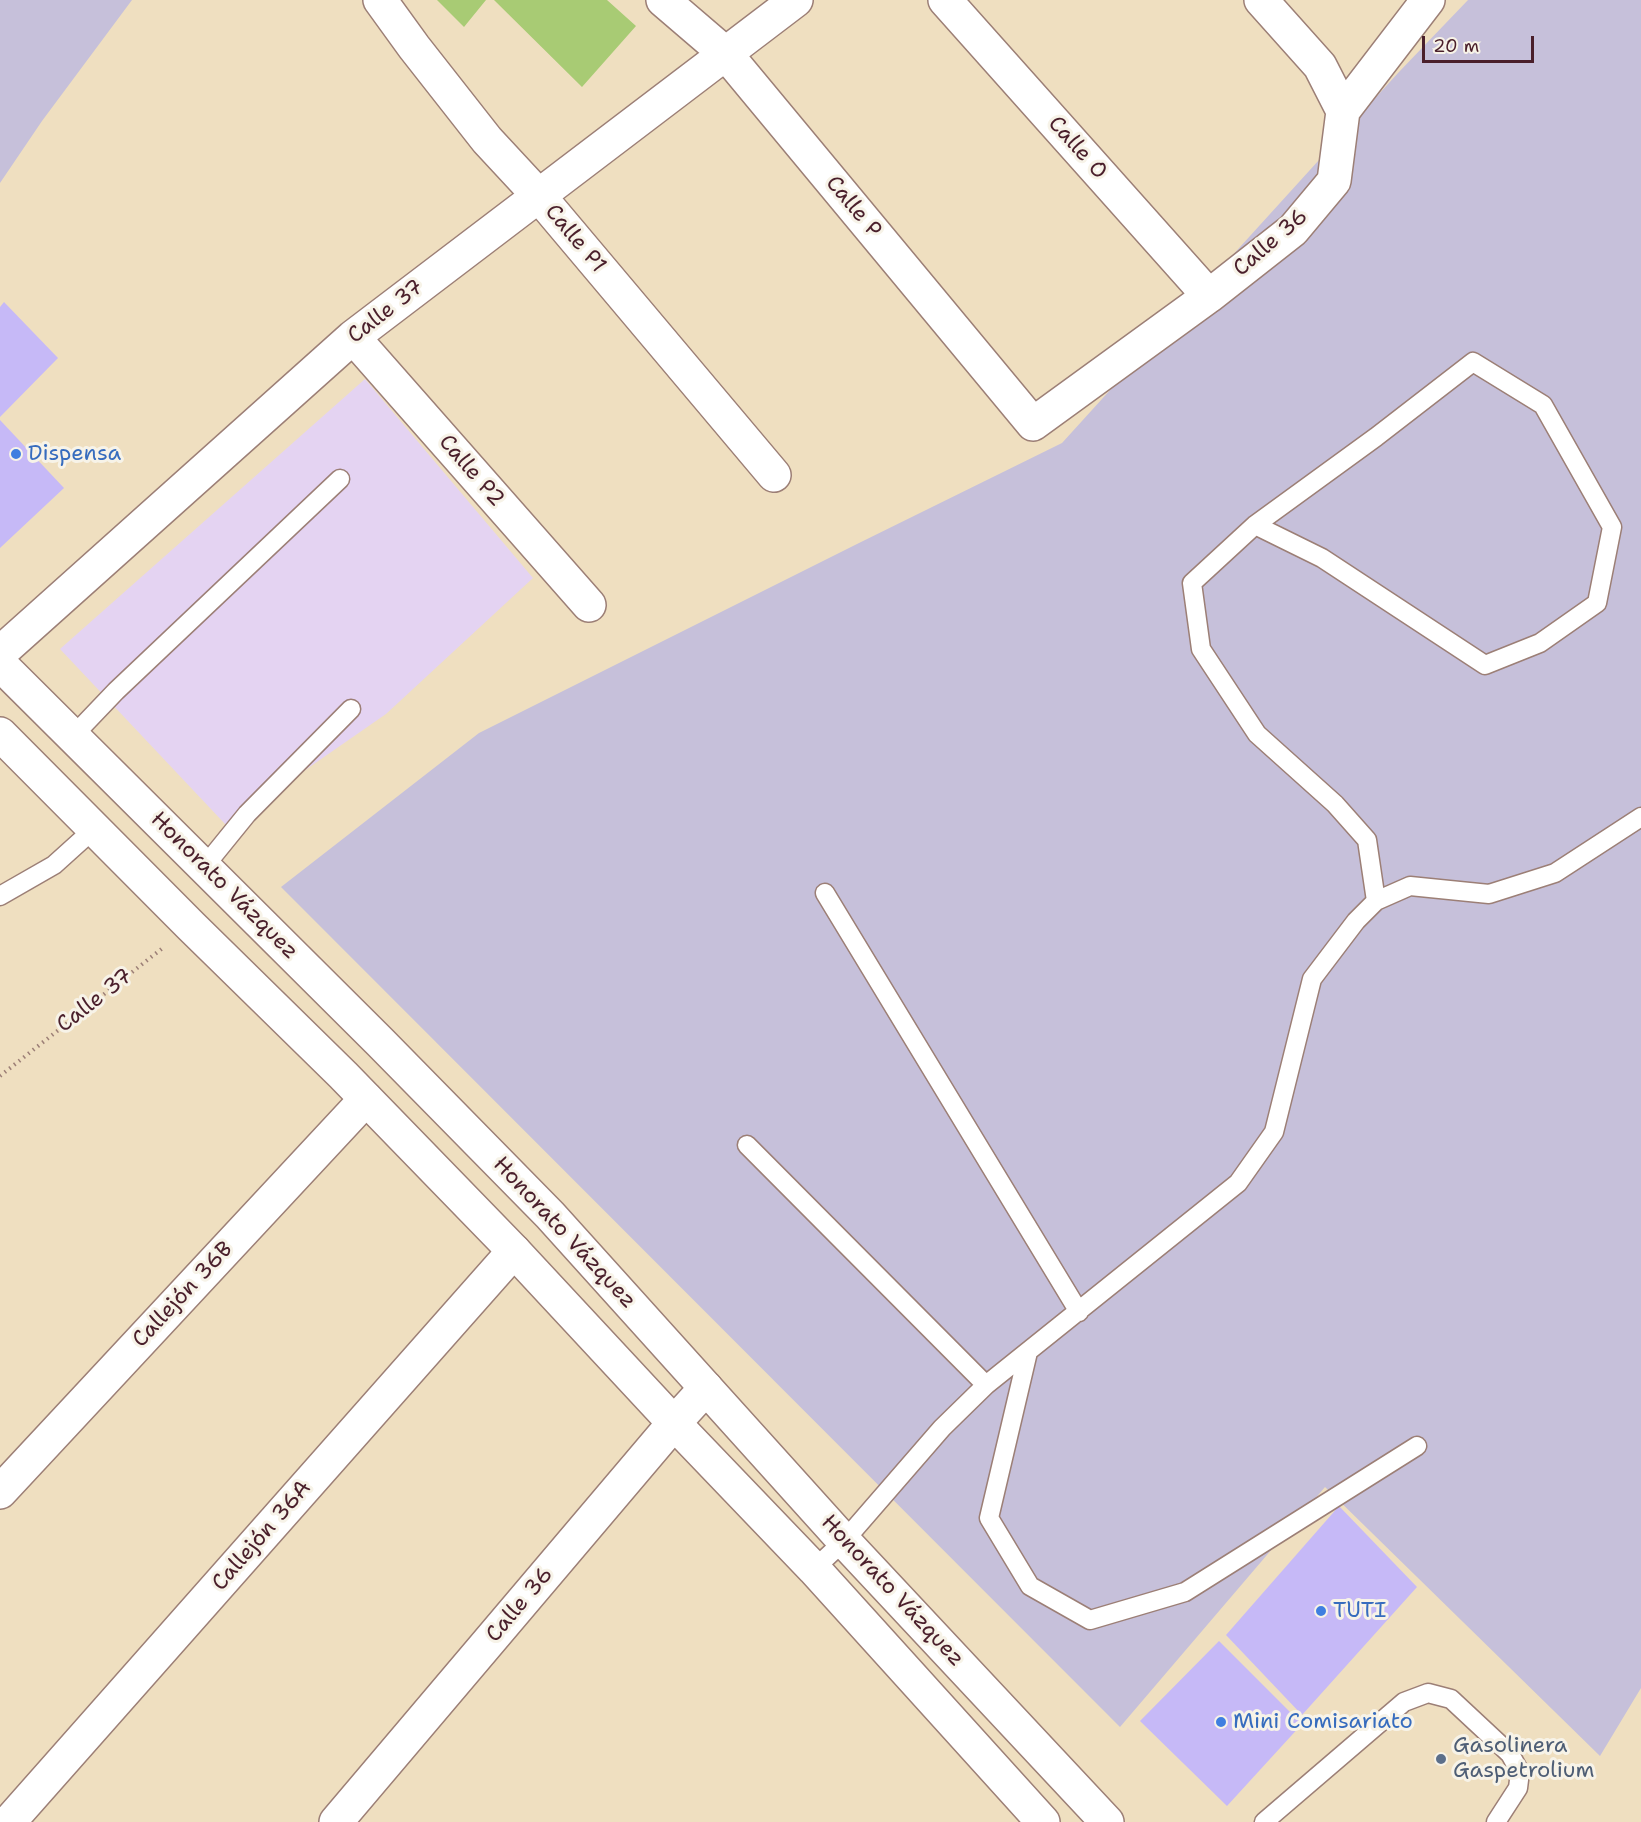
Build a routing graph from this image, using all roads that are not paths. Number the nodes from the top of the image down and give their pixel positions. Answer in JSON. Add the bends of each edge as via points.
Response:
{"nodes":[{"id":1,"x":380,"y":0,"type":"edge"},
{"id":2,"x":663,"y":0,"type":"edge"},
{"id":3,"x":796,"y":0,"type":"edge"},
{"id":4,"x":945,"y":0,"type":"edge"},
{"id":5,"x":1262,"y":0,"type":"edge"},
{"id":6,"x":1428,"y":0,"type":"edge"},
{"id":7,"x":726,"y":54,"type":"junction"},
{"id":8,"x":1343,"y":111,"type":"junction"},
{"id":9,"x":539,"y":196,"type":"junction"},
{"id":10,"x":1209,"y":296,"type":"junction"},
{"id":11,"x":353,"y":337,"type":"junction"},
{"id":12,"x":1033,"y":424,"type":"joint"},
{"id":13,"x":774,"y":475,"type":"dead end"},
{"id":14,"x":340,"y":479,"type":"dead end"},
{"id":15,"x":1255,"y":525,"type":"junction"},
{"id":16,"x":589,"y":605,"type":"dead end"},
{"id":17,"x":0,"y":653,"type":"edge"},
{"id":18,"x":0,"y":664,"type":"edge"},
{"id":19,"x":351,"y":709,"type":"dead end"},
{"id":20,"x":0,"y":734,"type":"edge"},
{"id":21,"x":73,"y":736,"type":"junction"},
{"id":22,"x":1641,"y":817,"type":"edge"},
{"id":23,"x":95,"y":828,"type":"junction"},
{"id":24,"x":204,"y":867,"type":"junction"},
{"id":25,"x":825,"y":893,"type":"dead end"},
{"id":26,"x":0,"y":896,"type":"edge"},
{"id":27,"x":1376,"y":901,"type":"junction"},
{"id":28,"x":380,"y":1042,"type":"junction"},
{"id":29,"x":343,"y":1075,"type":"junction"},
{"id":30,"x":366,"y":1099,"type":"junction"},
{"id":31,"x":747,"y":1145,"type":"dead end"},
{"id":32,"x":514,"y":1251,"type":"junction"},
{"id":33,"x":1079,"y":1312,"type":"junction"},
{"id":34,"x":1028,"y":1352,"type":"junction"},
{"id":35,"x":986,"y":1384,"type":"junction"},
{"id":36,"x":706,"y":1388,"type":"junction"},
{"id":37,"x":674,"y":1424,"type":"junction"},
{"id":38,"x":1417,"y":1446,"type":"dead end"},
{"id":39,"x":0,"y":1492,"type":"edge"},
{"id":40,"x":844,"y":1541,"type":"junction"},
{"id":41,"x":814,"y":1569,"type":"junction"},
{"id":42,"x":9,"y":1822,"type":"edge"},
{"id":43,"x":336,"y":1822,"type":"edge"},
{"id":44,"x":1043,"y":1822,"type":"edge"},
{"id":45,"x":1107,"y":1822,"type":"edge"},
{"id":46,"x":1264,"y":1822,"type":"edge"},
{"id":47,"x":1496,"y":1822,"type":"edge"}],
"edges":[{"from":1,"to":9,"type":"street","name":"Calle P1","via":[[487,140]]},
{"from":2,"to":7,"type":"street","name":"Calle P"},
{"from":3,"to":7,"type":"street","name":"Calle 37"},
{"from":4,"to":10,"type":"street","name":"Calle O"},
{"from":5,"to":8,"type":"street","via":[[1320,66]]},
{"from":6,"to":8,"type":"street"},
{"from":7,"to":9,"type":"street","name":"Calle 37"},
{"from":7,"to":12,"type":"street","name":"Calle P"},
{"from":8,"to":10,"type":"street","name":"Calle 36","via":[[1334,181],[1293,230]]},
{"from":9,"to":11,"type":"street","name":"Calle 37"},
{"from":9,"to":13,"type":"street","name":"Calle P1"},
{"from":10,"to":12,"type":"street","name":"Calle 36"},
{"from":11,"to":16,"type":"street","name":"Calle P2"},
{"from":11,"to":17,"type":"street","name":"Calle 37"},
{"from":14,"to":21,"type":"lane"},
{"from":15,"to":15,"type":"lane","via":[[1473,362],[1543,405],[1612,527],[1597,603],[1540,643],[1485,665],[1322,558]]},
{"from":15,"to":27,"type":"lane","via":[[1192,583],[1201,649],[1257,734],[1335,804],[1367,840]]},
{"from":18,"to":21,"type":"street","name":"Honorato Vázquez"},
{"from":19,"to":24,"type":"lane","via":[[247,814]]},
{"from":20,"to":23,"type":"street","name":"Honorato Vázquez"},
{"from":21,"to":24,"type":"street","name":"Honorato Vázquez"},
{"from":22,"to":27,"type":"lane","via":[[1555,873],[1489,894],[1410,886]]},
{"from":23,"to":26,"type":"lane","via":[[54,865]]},
{"from":23,"to":29,"type":"street","name":"Honorato Vázquez"},
{"from":24,"to":28,"type":"street","name":"Honorato Vázquez"},
{"from":25,"to":33,"type":"lane"},
{"from":27,"to":33,"type":"lane","via":[[1312,979],[1274,1132],[1238,1183]]},
{"from":28,"to":29,"type":"street"},
{"from":28,"to":36,"type":"street","name":"Honorato Vázquez","via":[[550,1215]]},
{"from":29,"to":30,"type":"street","name":"Honorato Vázquez"},
{"from":30,"to":32,"type":"street","name":"Honorato Vázquez"},
{"from":30,"to":39,"type":"street","name":"Callejón 36B"},
{"from":31,"to":35,"type":"lane"},
{"from":32,"to":37,"type":"street","name":"Honorato Vázquez"},
{"from":32,"to":42,"type":"street","name":"Callejón 36A"},
{"from":33,"to":34,"type":"lane"},
{"from":34,"to":35,"type":"lane"},
{"from":34,"to":38,"type":"lane","via":[[989,1518],[1030,1586],[1090,1620],[1185,1592]]},
{"from":35,"to":40,"type":"lane","via":[[942,1428]]},
{"from":36,"to":37,"type":"street","name":"Calle 36"},
{"from":36,"to":40,"type":"street","name":"Honorato Vázquez"},
{"from":37,"to":41,"type":"street","name":"Honorato Vázquez"},
{"from":37,"to":43,"type":"street","name":"Calle 36"},
{"from":40,"to":41,"type":"lane"},
{"from":40,"to":45,"type":"street","name":"Honorato Vázquez"},
{"from":41,"to":44,"type":"street","name":"Honorato Vázquez"},
{"from":46,"to":47,"type":"lane","via":[[1404,1702],[1428,1692],[1451,1699],[1510,1755],[1520,1772],[1518,1788]]}]}
